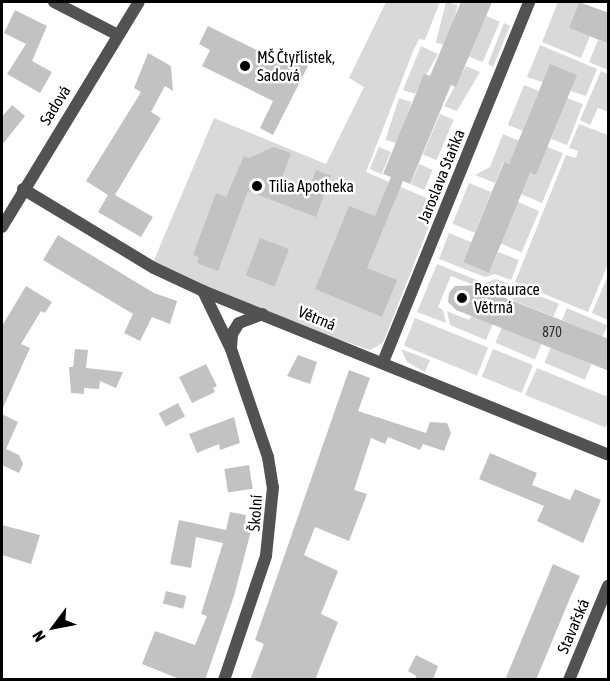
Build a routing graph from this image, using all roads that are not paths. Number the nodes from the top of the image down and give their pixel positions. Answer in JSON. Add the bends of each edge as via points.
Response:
{"nodes":[{"id":1,"x":54,"y":2,"type":"edge"},
{"id":2,"x":139,"y":2,"type":"edge"},
{"id":3,"x":529,"y":2,"type":"edge"},
{"id":4,"x":118,"y":35,"type":"junction"},
{"id":5,"x":24,"y":189,"type":"junction"},
{"id":6,"x":2,"y":227,"type":"edge"},
{"id":7,"x":203,"y":291,"type":"junction"},
{"id":8,"x":262,"y":314,"type":"junction"},
{"id":9,"x":231,"y":349,"type":"junction"},
{"id":10,"x":383,"y":363,"type":"junction"},
{"id":11,"x":609,"y":455,"type":"edge"},
{"id":12,"x":609,"y":586,"type":"edge"},
{"id":13,"x":224,"y":680,"type":"edge"},
{"id":14,"x":568,"y":680,"type":"edge"}],
"edges":[{"from":1,"to":4,"type":"street"},
{"from":2,"to":4,"type":"street","name":"Sadová"},
{"from":3,"to":10,"type":"street","name":"Jaroslava Staňka"},
{"from":4,"to":5,"type":"street","name":"Sadová"},
{"from":5,"to":6,"type":"street","name":"Sadová"},
{"from":5,"to":7,"type":"street","name":"Větrná","via":[[154,268]]},
{"from":7,"to":8,"type":"street","name":"Větrná"},
{"from":7,"to":9,"type":"street","name":"Školní"},
{"from":8,"to":9,"type":"street","via":[[239,323],[232,334]]},
{"from":8,"to":10,"type":"street","name":"Větrná"},
{"from":9,"to":13,"type":"street","name":"Školní","via":[[270,467],[274,504],[266,556]]},
{"from":10,"to":11,"type":"street","name":"Větrná"},
{"from":12,"to":14,"type":"street","name":"Stavařská"}]}
